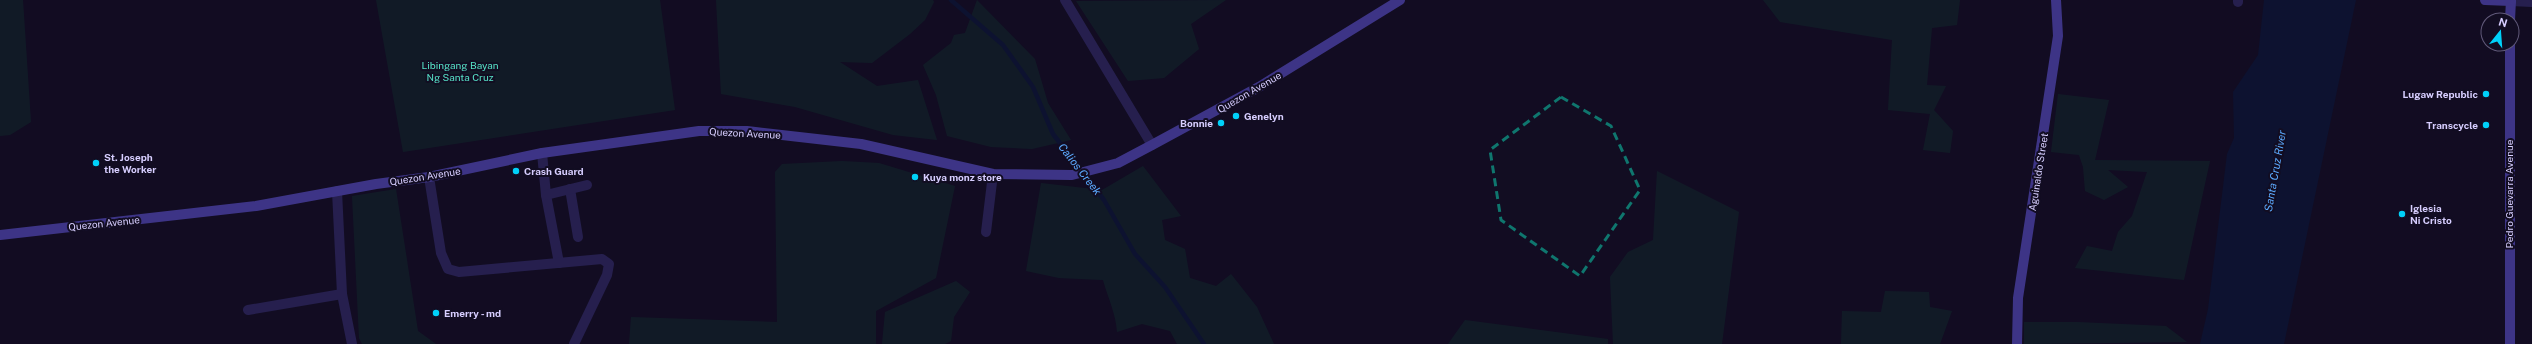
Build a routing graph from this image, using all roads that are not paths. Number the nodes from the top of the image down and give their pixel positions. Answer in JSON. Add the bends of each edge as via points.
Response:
{"nodes":[{"id":1,"x":1065,"y":0,"type":"edge"},
{"id":2,"x":1400,"y":0,"type":"edge"},
{"id":3,"x":2056,"y":0,"type":"edge"},
{"id":4,"x":2485,"y":0,"type":"edge"},
{"id":5,"x":2511,"y":1,"type":"edge"},
{"id":6,"x":2532,"y":2,"type":"edge"},
{"id":7,"x":2510,"y":12,"type":"edge"},
{"id":8,"x":2510,"y":52,"type":"edge"},
{"id":9,"x":1152,"y":145,"type":"junction"},
{"id":10,"x":542,"y":153,"type":"junction"},
{"id":11,"x":993,"y":174,"type":"junction"},
{"id":12,"x":428,"y":177,"type":"junction"},
{"id":13,"x":587,"y":185,"type":"dead end"},
{"id":14,"x":570,"y":189,"type":"junction"},
{"id":15,"x":337,"y":191,"type":"junction"},
{"id":16,"x":546,"y":195,"type":"junction"},
{"id":17,"x":986,"y":232,"type":"dead end"},
{"id":18,"x":0,"y":235,"type":"edge"},
{"id":19,"x":578,"y":237,"type":"dead end"},
{"id":20,"x":559,"y":263,"type":"junction"},
{"id":21,"x":342,"y":294,"type":"junction"},
{"id":22,"x":248,"y":310,"type":"dead end"},
{"id":23,"x":352,"y":344,"type":"edge"},
{"id":24,"x":574,"y":344,"type":"edge"},
{"id":25,"x":2017,"y":344,"type":"edge"},
{"id":26,"x":2510,"y":344,"type":"edge"}],
"edges":[{"from":1,"to":9,"type":"street"},
{"from":2,"to":9,"type":"main road","name":"Quezon Avenue","via":[[1259,87]]},
{"from":3,"to":25,"type":"main road","name":"Aguinaldo Street","via":[[2058,36],[2018,298]]},
{"from":4,"to":5,"type":"main road"},
{"from":5,"to":6,"type":"street"},
{"from":5,"to":7,"type":"main road"},
{"from":8,"to":26,"type":"main road","name":"Pedro Guevarra Avenue"},
{"from":9,"to":11,"type":"main road","name":"Quezon Avenue","via":[[1100,170],[1072,175]]},
{"from":10,"to":11,"type":"main road","name":"Quezon Avenue","via":[[699,131],[747,131],[861,144]]},
{"from":10,"to":12,"type":"main road","name":"Quezon Avenue"},
{"from":10,"to":16,"type":"street"},
{"from":11,"to":17,"type":"street"},
{"from":12,"to":15,"type":"main road","name":"Quezon Avenue"},
{"from":12,"to":20,"type":"street","via":[[441,252],[448,268],[459,272]]},
{"from":13,"to":14,"type":"street"},
{"from":14,"to":16,"type":"street"},
{"from":14,"to":19,"type":"street"},
{"from":15,"to":18,"type":"main road","name":"Quezon Avenue","via":[[256,206]]},
{"from":15,"to":21,"type":"street"},
{"from":16,"to":20,"type":"street"},
{"from":20,"to":24,"type":"street","via":[[602,259],[609,264],[607,275]]},
{"from":21,"to":22,"type":"street"},
{"from":21,"to":23,"type":"street"}]}
